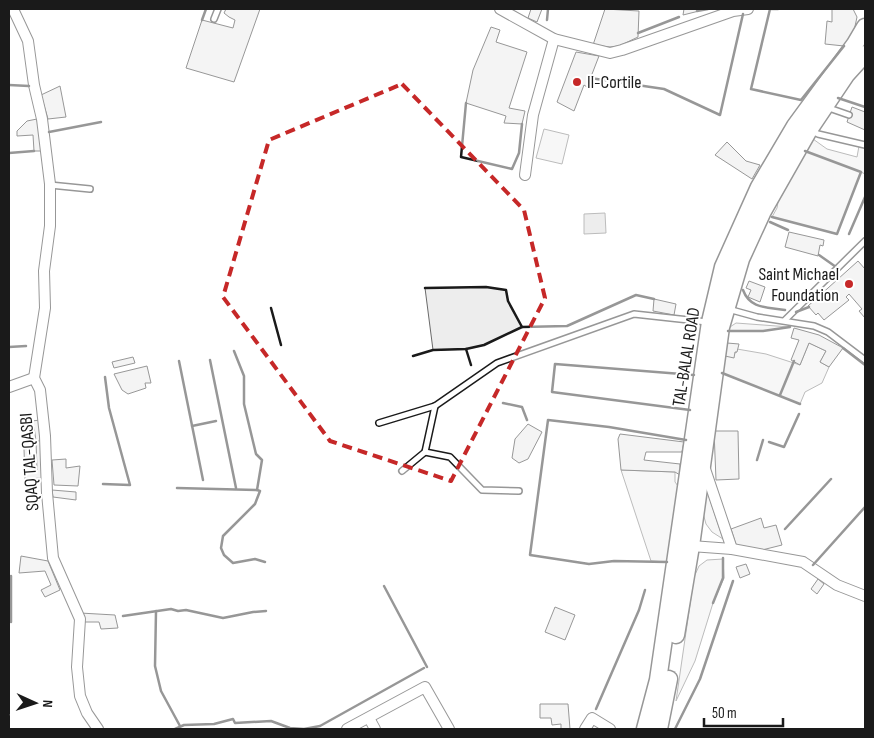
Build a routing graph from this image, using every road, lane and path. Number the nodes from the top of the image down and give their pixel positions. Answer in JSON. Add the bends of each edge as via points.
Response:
{"nodes":[{"id":1,"x":13,"y":9,"type":"edge"},
{"id":2,"x":218,"y":9,"type":"edge"},
{"id":3,"x":500,"y":9,"type":"edge"},
{"id":4,"x":748,"y":9,"type":"edge"},
{"id":5,"x":214,"y":19,"type":"dead end"},
{"id":6,"x":865,"y":27,"type":"edge"},
{"id":7,"x":554,"y":39,"type":"junction"},
{"id":8,"x":865,"y":54,"type":"edge"},
{"id":9,"x":824,"y":107,"type":"junction"},
{"id":10,"x":849,"y":115,"type":"dead end"},
{"id":11,"x":809,"y":130,"type":"junction"},
{"id":12,"x":865,"y":145,"type":"edge"},
{"id":13,"x":525,"y":175,"type":"dead end"},
{"id":14,"x":50,"y":184,"type":"junction"},
{"id":15,"x":90,"y":189,"type":"dead end"},
{"id":16,"x":865,"y":240,"type":"edge"},
{"id":17,"x":726,"y":309,"type":"junction"},
{"id":18,"x":785,"y":320,"type":"junction"},
{"id":19,"x":710,"y":322,"type":"junction"},
{"id":20,"x":865,"y":360,"type":"edge"},
{"id":21,"x":34,"y":378,"type":"junction"},
{"id":22,"x":9,"y":387,"type":"edge"},
{"id":23,"x":435,"y":406,"type":"junction"},
{"id":24,"x":379,"y":423,"type":"dead end"},
{"id":25,"x":425,"y":452,"type":"junction"},
{"id":26,"x":702,"y":460,"type":"junction"},
{"id":27,"x":402,"y":472,"type":"dead end"},
{"id":28,"x":519,"y":491,"type":"dead end"},
{"id":29,"x":691,"y":546,"type":"junction"},
{"id":30,"x":732,"y":549,"type":"junction"},
{"id":31,"x":865,"y":596,"type":"edge"},
{"id":32,"x":369,"y":718,"type":"junction"},
{"id":33,"x":98,"y":729,"type":"edge"},
{"id":34,"x":347,"y":729,"type":"edge"},
{"id":35,"x":375,"y":729,"type":"edge"},
{"id":36,"x":449,"y":729,"type":"edge"},
{"id":37,"x":586,"y":729,"type":"edge"},
{"id":38,"x":610,"y":729,"type":"edge"},
{"id":39,"x":645,"y":729,"type":"edge"},
{"id":40,"x":659,"y":729,"type":"edge"}],
"edges":[{"from":1,"to":14,"type":"street","name":"SQAQ TAL-QASBI","via":[[28,41]]},
{"from":2,"to":5,"type":"lane"},
{"from":3,"to":7,"type":"street"},
{"from":4,"to":7,"type":"street","via":[[733,11],[610,53]]},
{"from":6,"to":19,"type":"highway","name":"TAL-BALAL ROAD","via":[[795,126],[759,187],[723,267]]},
{"from":7,"to":13,"type":"street","via":[[533,115]]},
{"from":8,"to":9,"type":"highway","name":"TAL-BALAL ROAD"},
{"from":9,"to":10,"type":"lane"},
{"from":9,"to":11,"type":"highway","name":"TAL-BALAL ROAD"},
{"from":11,"to":12,"type":"lane"},
{"from":11,"to":17,"type":"highway","name":"TAL-BALAL ROAD","via":[[759,219],[741,259]]},
{"from":14,"to":15,"type":"lane"},
{"from":14,"to":21,"type":"street","name":"SQAQ TAL-QASBI","via":[[45,308]]},
{"from":16,"to":18,"type":"lane"},
{"from":17,"to":18,"type":"lane"},
{"from":17,"to":26,"type":"highway","name":"TAL-BALAL ROAD"},
{"from":18,"to":20,"type":"lane","via":[[828,332]]},
{"from":19,"to":23,"type":"lane","via":[[634,314],[496,363]]},
{"from":19,"to":39,"type":"highway","name":"TAL-BALAL ROAD","via":[[658,680]]},
{"from":21,"to":22,"type":"street"},
{"from":21,"to":33,"type":"street","name":"SQAQ TAL-QASBI","via":[[40,390],[46,436],[53,558],[80,619],[77,667],[80,696]]},
{"from":23,"to":24,"type":"lane"},
{"from":23,"to":25,"type":"lane"},
{"from":25,"to":27,"type":"lane"},
{"from":25,"to":28,"type":"lane","via":[[450,457],[482,490]]},
{"from":26,"to":29,"type":"highway","name":"TAL-BALAL ROAD"},
{"from":26,"to":30,"type":"street"},
{"from":29,"to":30,"type":"street"},
{"from":29,"to":40,"type":"highway","name":"TAL-BALAL ROAD"},
{"from":30,"to":31,"type":"street","via":[[803,562],[837,585]]},
{"from":32,"to":34,"type":"street"},
{"from":32,"to":35,"type":"street"},
{"from":32,"to":36,"type":"street","via":[[425,687]]},
{"from":37,"to":38,"type":"street","via":[[592,718]]}]}
